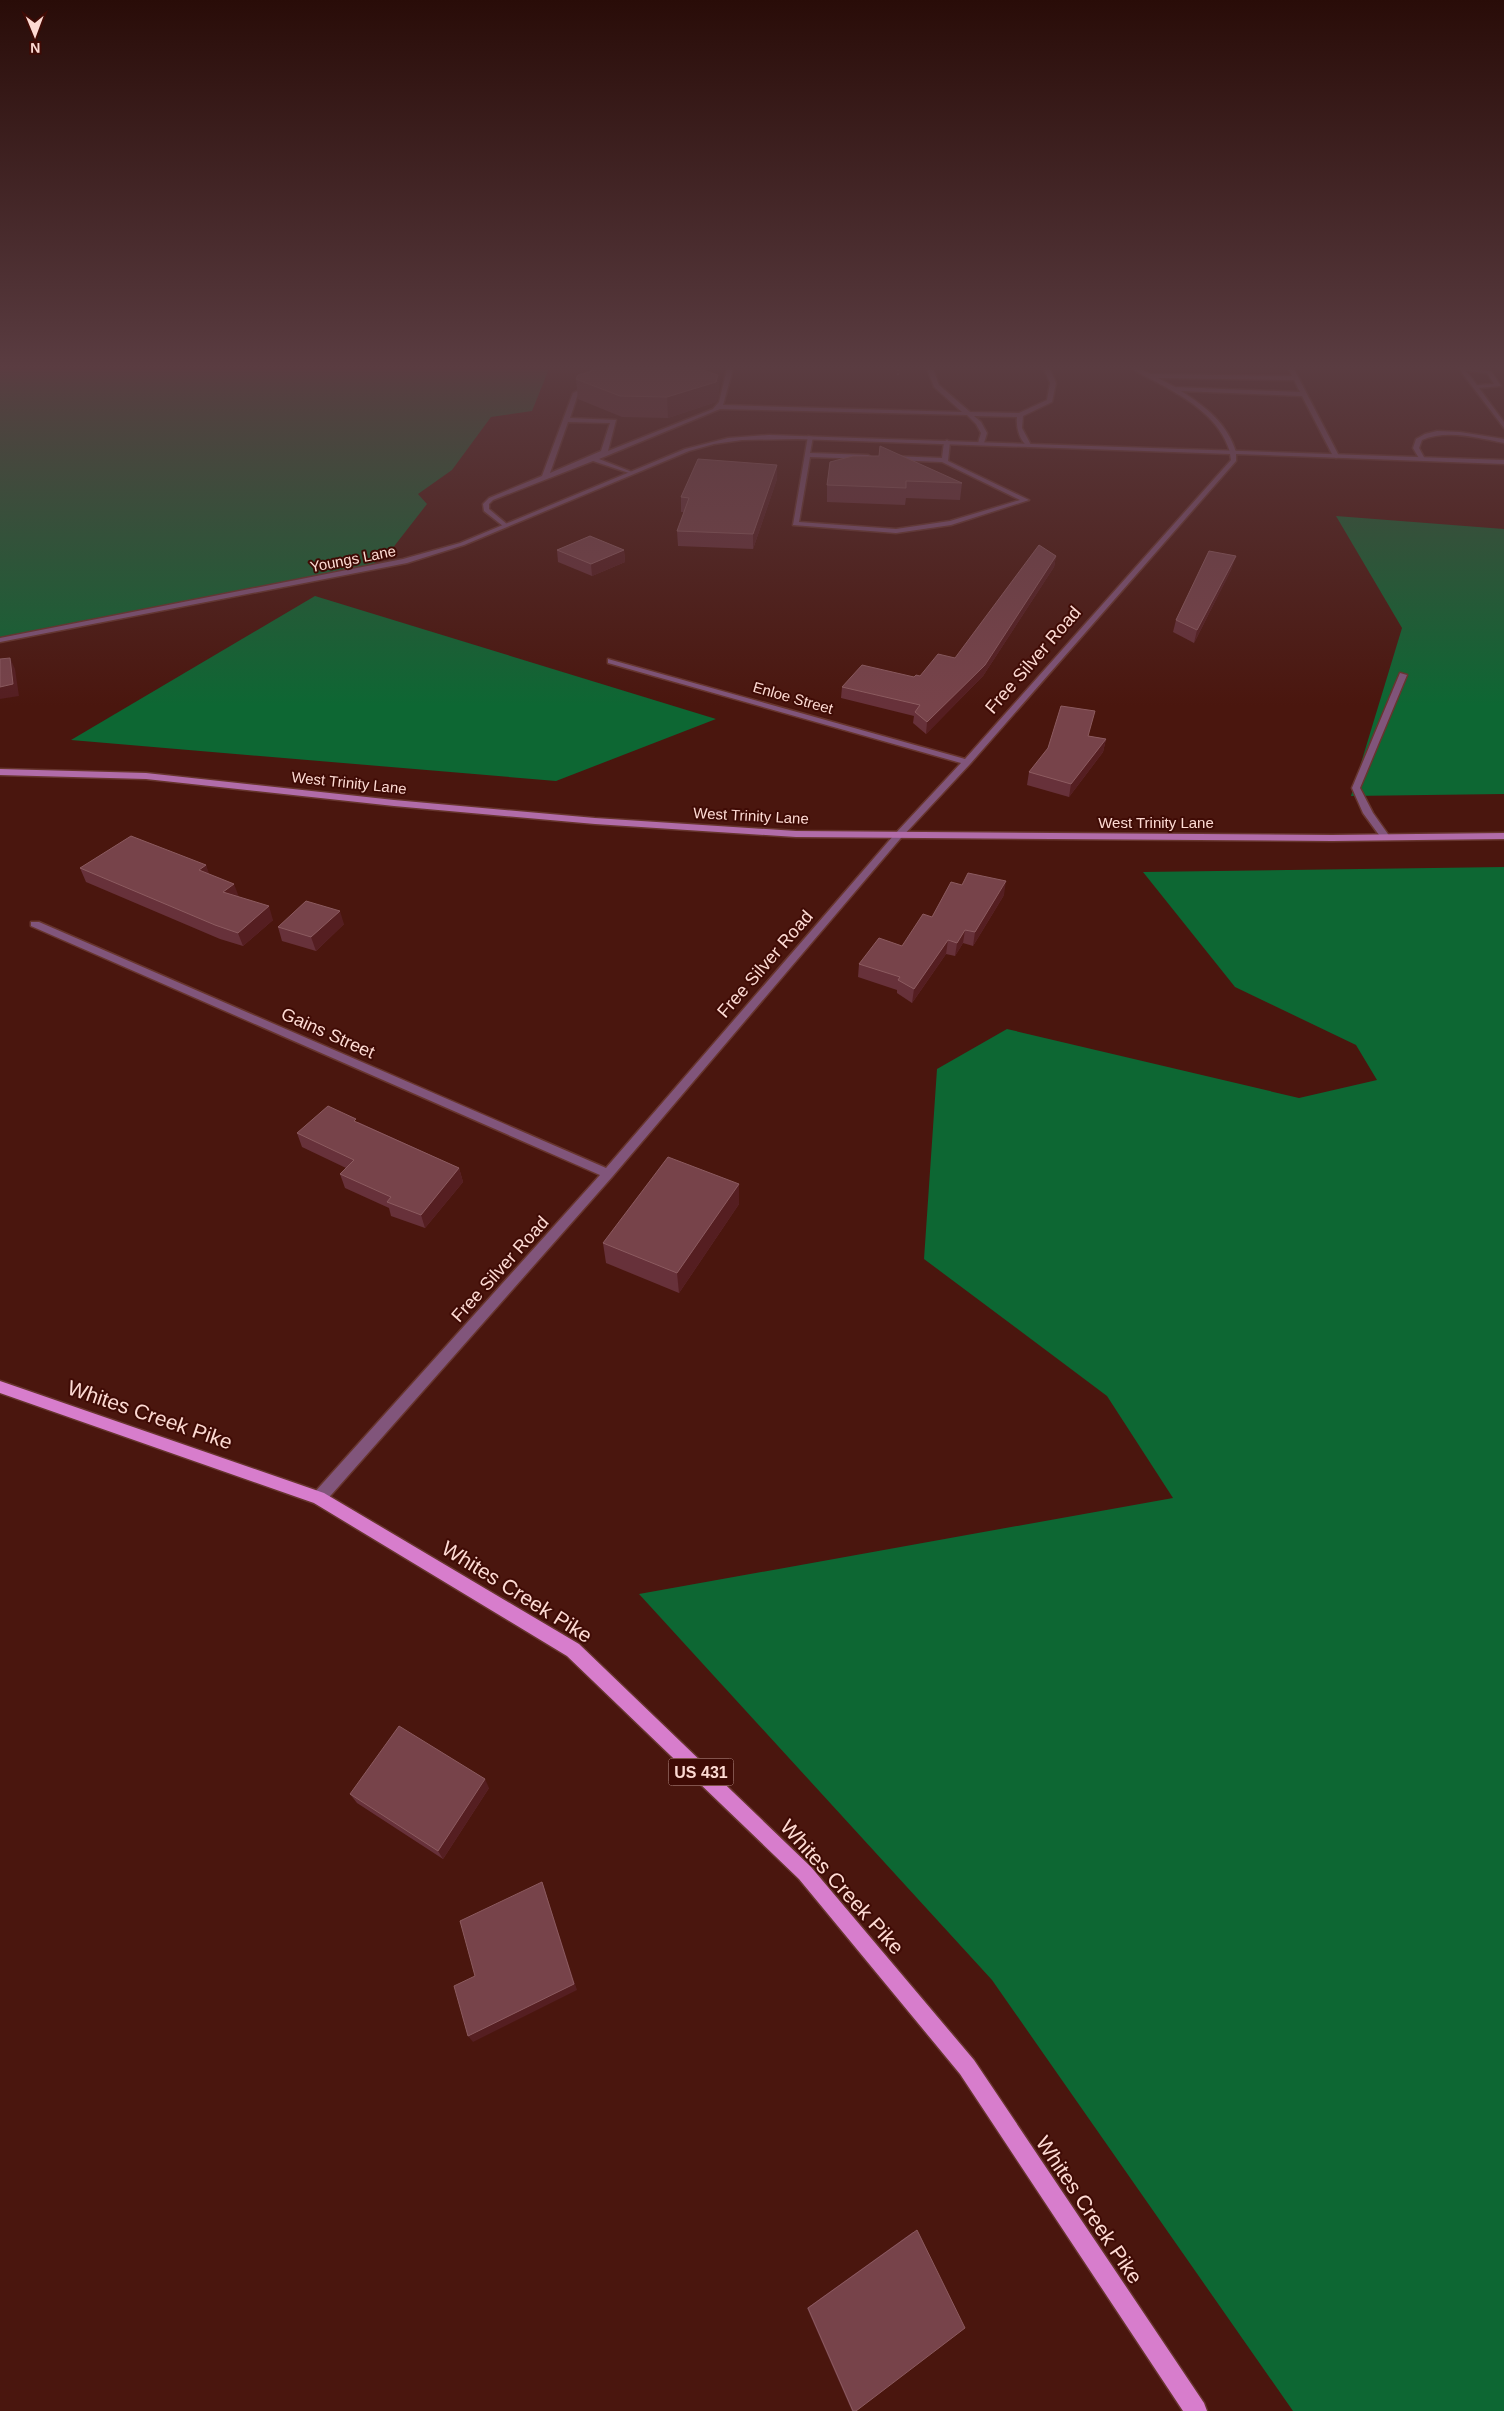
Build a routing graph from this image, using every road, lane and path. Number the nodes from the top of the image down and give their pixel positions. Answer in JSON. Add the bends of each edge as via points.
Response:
{"nodes":[{"id":1,"x":536,"y":482,"type":"edge"},
{"id":2,"x":610,"y":482,"type":"edge"},
{"id":3,"x":802,"y":482,"type":"edge"},
{"id":4,"x":987,"y":482,"type":"edge"},
{"id":5,"x":1215,"y":482,"type":"edge"},
{"id":6,"x":505,"y":525,"type":"junction"},
{"id":7,"x":0,"y":640,"type":"edge"},
{"id":8,"x":611,"y":661,"type":"dead end"},
{"id":9,"x":1403,"y":675,"type":"dead end"},
{"id":10,"x":967,"y":762,"type":"junction"},
{"id":11,"x":0,"y":772,"type":"edge"},
{"id":12,"x":1504,"y":836,"type":"edge"},
{"id":13,"x":897,"y":837,"type":"junction"},
{"id":14,"x":1385,"y":837,"type":"junction"},
{"id":15,"x":35,"y":924,"type":"dead end"},
{"id":16,"x":608,"y":1174,"type":"junction"},
{"id":17,"x":0,"y":1386,"type":"edge"},
{"id":18,"x":319,"y":1498,"type":"junction"},
{"id":19,"x":1196,"y":2411,"type":"edge"}],
"edges":[{"from":1,"to":6,"type":"street","via":[[491,499],[486,504],[490,516]]},
{"from":2,"to":6,"type":"street","name":"Youngs Lane"},
{"from":3,"to":4,"type":"street","via":[[795,524],[896,531],[951,523],[1026,500]]},
{"from":5,"to":10,"type":"street","name":"Free Silver Road"},
{"from":6,"to":7,"type":"street","name":"Youngs Lane","via":[[462,544],[404,561]]},
{"from":8,"to":10,"type":"street","name":"Enloe Street"},
{"from":9,"to":14,"type":"street","via":[[1356,788]]},
{"from":10,"to":13,"type":"street","name":"Free Silver Road"},
{"from":11,"to":13,"type":"main road","name":"West Trinity Lane","via":[[146,776],[394,803],[687,828]]},
{"from":12,"to":14,"type":"main road","name":"West Trinity Lane"},
{"from":13,"to":14,"type":"main road","name":"West Trinity Lane"},
{"from":13,"to":16,"type":"street","name":"Free Silver Road"},
{"from":15,"to":16,"type":"street","name":"Gains Street"},
{"from":16,"to":18,"type":"street","name":"Free Silver Road"},
{"from":17,"to":18,"type":"main road","name":"Whites Creek Pike","number":"US 431"},
{"from":18,"to":19,"type":"main road","name":"Whites Creek Pike","number":"US 431","via":[[573,1650],[805,1874],[967,2067]]}]}
